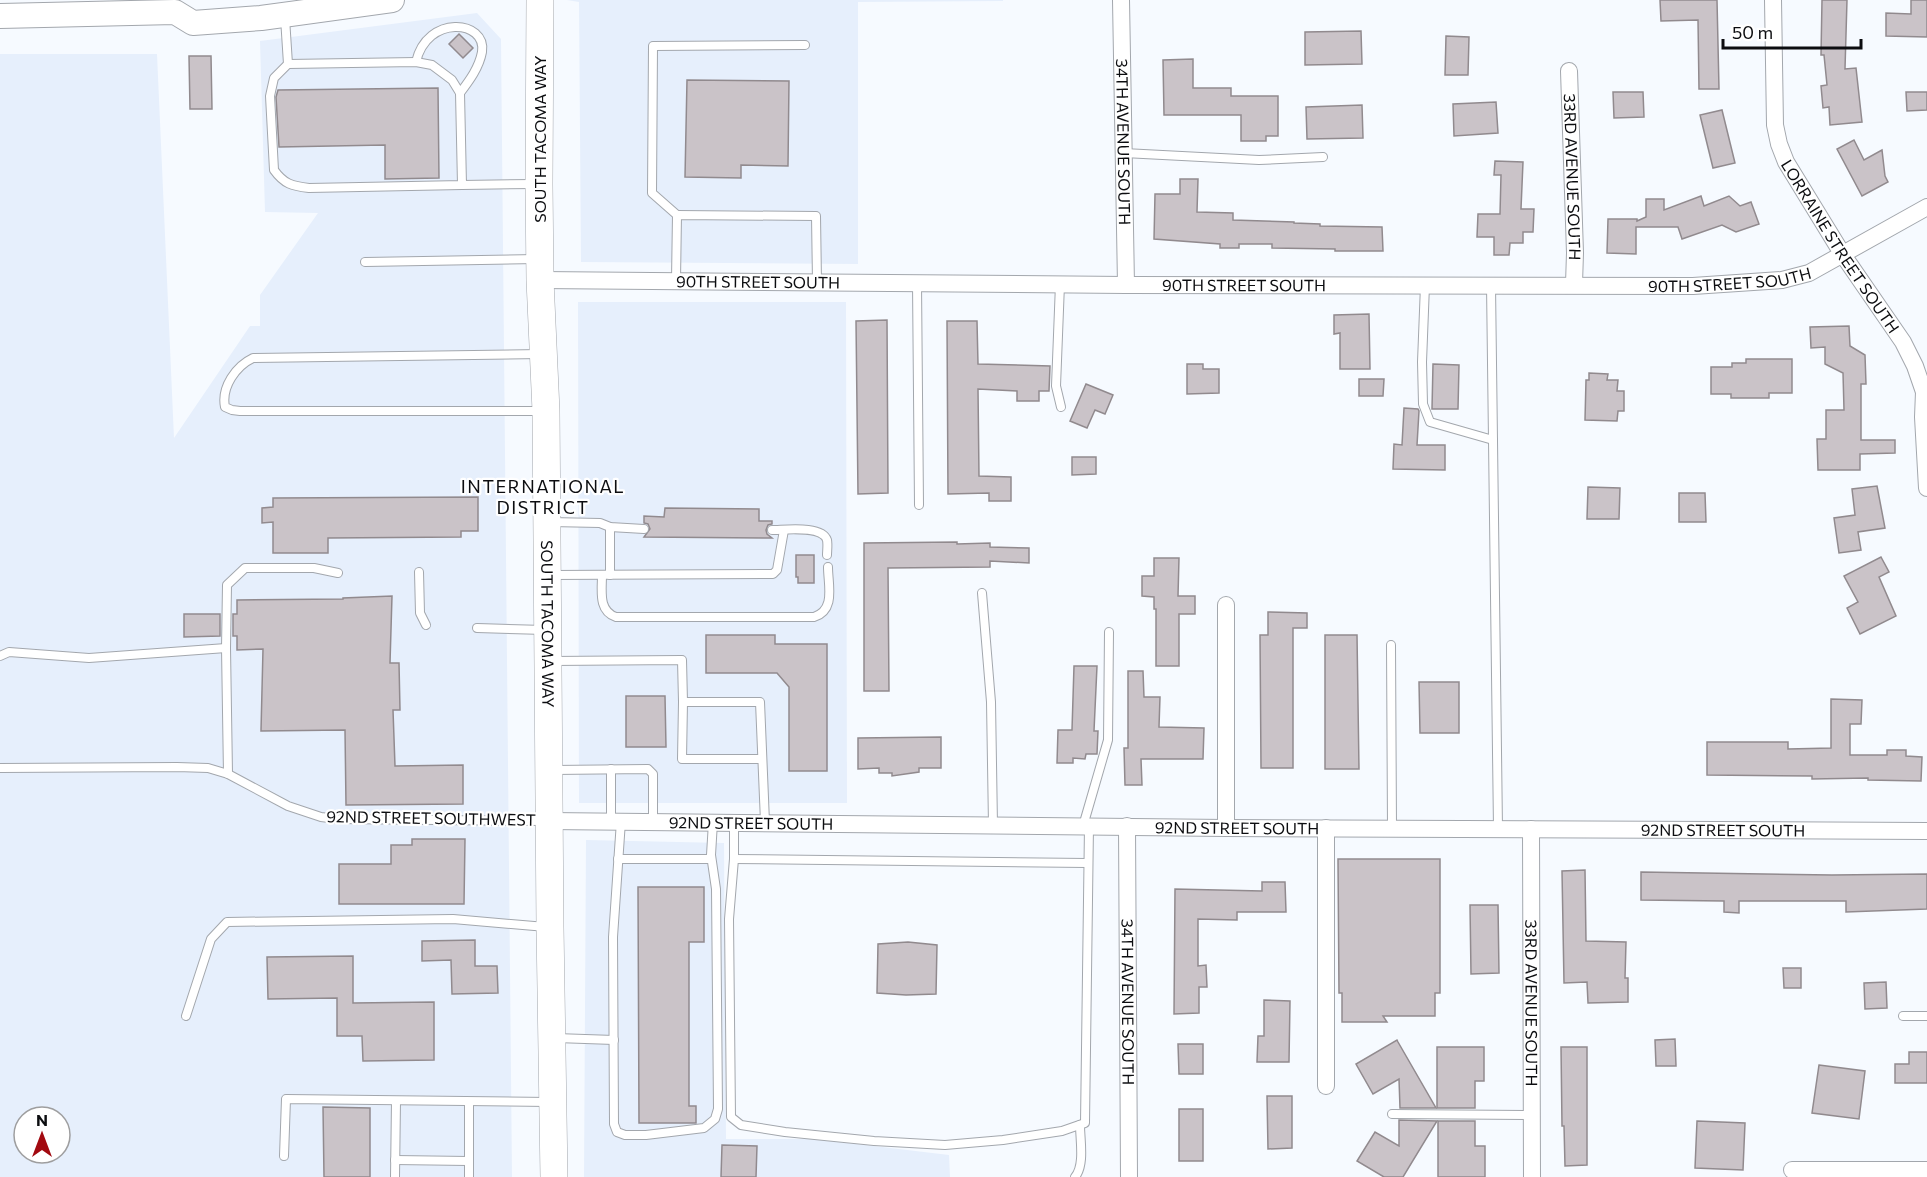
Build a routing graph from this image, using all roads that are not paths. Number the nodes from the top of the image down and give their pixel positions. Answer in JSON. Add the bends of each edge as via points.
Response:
{"nodes":[{"id":1,"x":392,"y":0,"type":"edge"},
{"id":2,"x":540,"y":0,"type":"edge"},
{"id":3,"x":1121,"y":0,"type":"edge"},
{"id":4,"x":1773,"y":0,"type":"edge"},
{"id":5,"x":181,"y":6,"type":"edge"},
{"id":6,"x":285,"y":15,"type":"junction"},
{"id":7,"x":0,"y":16,"type":"edge"},
{"id":8,"x":805,"y":45,"type":"dead end"},
{"id":9,"x":416,"y":62,"type":"junction"},
{"id":10,"x":288,"y":64,"type":"junction"},
{"id":11,"x":1569,"y":71,"type":"dead end"},
{"id":12,"x":460,"y":93,"type":"junction"},
{"id":13,"x":1124,"y":153,"type":"junction"},
{"id":14,"x":1323,"y":157,"type":"dead end"},
{"id":15,"x":539,"y":184,"type":"junction"},
{"id":16,"x":462,"y":185,"type":"junction"},
{"id":17,"x":1927,"y":207,"type":"edge"},
{"id":18,"x":677,"y":215,"type":"junction"},
{"id":19,"x":1843,"y":255,"type":"junction"},
{"id":20,"x":365,"y":262,"type":"dead end"},
{"id":21,"x":540,"y":269,"type":"junction"},
{"id":22,"x":676,"y":280,"type":"junction"},
{"id":23,"x":817,"y":282,"type":"junction"},
{"id":24,"x":917,"y":283,"type":"junction"},
{"id":25,"x":1060,"y":284,"type":"junction"},
{"id":26,"x":1491,"y":284,"type":"junction"},
{"id":27,"x":1574,"y":284,"type":"junction"},
{"id":28,"x":1126,"y":285,"type":"junction"},
{"id":29,"x":1425,"y":285,"type":"junction"},
{"id":30,"x":544,"y":354,"type":"junction"},
{"id":31,"x":1925,"y":392,"type":"edge"},
{"id":32,"x":1060,"y":407,"type":"dead end"},
{"id":33,"x":546,"y":411,"type":"junction"},
{"id":34,"x":1493,"y":440,"type":"junction"},
{"id":35,"x":1927,"y":488,"type":"edge"},
{"id":36,"x":919,"y":505,"type":"dead end"},
{"id":37,"x":547,"y":522,"type":"junction"},
{"id":38,"x":610,"y":527,"type":"junction"},
{"id":39,"x":644,"y":529,"type":"dead end"},
{"id":40,"x":772,"y":530,"type":"dead end"},
{"id":41,"x":784,"y":530,"type":"junction"},
{"id":42,"x":828,"y":555,"type":"dead end"},
{"id":43,"x":828,"y":567,"type":"dead end"},
{"id":44,"x":419,"y":572,"type":"dead end"},
{"id":45,"x":338,"y":573,"type":"dead end"},
{"id":46,"x":606,"y":575,"type":"junction"},
{"id":47,"x":547,"y":576,"type":"junction"},
{"id":48,"x":982,"y":593,"type":"dead end"},
{"id":49,"x":1226,"y":605,"type":"dead end"},
{"id":50,"x":426,"y":626,"type":"dead end"},
{"id":51,"x":477,"y":628,"type":"dead end"},
{"id":52,"x":547,"y":630,"type":"junction"},
{"id":53,"x":1109,"y":632,"type":"dead end"},
{"id":54,"x":1391,"y":645,"type":"dead end"},
{"id":55,"x":226,"y":648,"type":"junction"},
{"id":56,"x":0,"y":656,"type":"edge"},
{"id":57,"x":548,"y":661,"type":"junction"},
{"id":58,"x":683,"y":702,"type":"junction"},
{"id":59,"x":762,"y":759,"type":"junction"},
{"id":60,"x":0,"y":768,"type":"edge"},
{"id":61,"x":611,"y":769,"type":"junction"},
{"id":62,"x":550,"y":770,"type":"junction"},
{"id":63,"x":228,"y":774,"type":"junction"},
{"id":64,"x":549,"y":820,"type":"junction"},
{"id":65,"x":616,"y":821,"type":"junction"},
{"id":66,"x":654,"y":822,"type":"junction"},
{"id":67,"x":713,"y":822,"type":"junction"},
{"id":68,"x":734,"y":822,"type":"junction"},
{"id":69,"x":765,"y":822,"type":"junction"},
{"id":70,"x":993,"y":825,"type":"junction"},
{"id":71,"x":1086,"y":826,"type":"junction"},
{"id":72,"x":1126,"y":826,"type":"junction"},
{"id":73,"x":1226,"y":828,"type":"junction"},
{"id":74,"x":1326,"y":828,"type":"junction"},
{"id":75,"x":1392,"y":828,"type":"junction"},
{"id":76,"x":1498,"y":829,"type":"junction"},
{"id":77,"x":1531,"y":829,"type":"junction"},
{"id":78,"x":1927,"y":831,"type":"edge"},
{"id":79,"x":711,"y":859,"type":"junction"},
{"id":80,"x":618,"y":860,"type":"junction"},
{"id":81,"x":734,"y":860,"type":"junction"},
{"id":82,"x":1087,"y":863,"type":"junction"},
{"id":83,"x":550,"y":927,"type":"junction"},
{"id":84,"x":186,"y":1016,"type":"dead end"},
{"id":85,"x":1903,"y":1016,"type":"dead end"},
{"id":86,"x":1927,"y":1016,"type":"edge"},
{"id":87,"x":552,"y":1038,"type":"junction"},
{"id":88,"x":614,"y":1040,"type":"junction"},
{"id":89,"x":1326,"y":1086,"type":"dead end"},
{"id":90,"x":396,"y":1101,"type":"junction"},
{"id":91,"x":469,"y":1102,"type":"junction"},
{"id":92,"x":553,"y":1102,"type":"junction"},
{"id":93,"x":1392,"y":1114,"type":"dead end"},
{"id":94,"x":1532,"y":1115,"type":"junction"},
{"id":95,"x":1080,"y":1125,"type":"junction"},
{"id":96,"x":284,"y":1156,"type":"dead end"},
{"id":97,"x":395,"y":1160,"type":"junction"},
{"id":98,"x":468,"y":1161,"type":"junction"},
{"id":99,"x":1792,"y":1170,"type":"dead end"},
{"id":100,"x":1927,"y":1170,"type":"edge"},
{"id":101,"x":395,"y":1177,"type":"edge"},
{"id":102,"x":468,"y":1177,"type":"edge"},
{"id":103,"x":554,"y":1177,"type":"edge"},
{"id":104,"x":1075,"y":1177,"type":"edge"},
{"id":105,"x":1129,"y":1177,"type":"edge"},
{"id":106,"x":1532,"y":1177,"type":"edge"}],
"edges":[{"from":1,"to":6,"type":"main road"},
{"from":2,"to":15,"type":"main road","name":"SOUTH TACOMA WAY"},
{"from":3,"to":13,"type":"street","name":"34TH AVENUE SOUTH"},
{"from":4,"to":19,"type":"street","name":"LORRAINE STREET SOUTH","via":[[1775,125],[1779,144]]},
{"from":5,"to":6,"type":"main road","via":[[193,23]]},
{"from":5,"to":7,"type":"main road"},
{"from":6,"to":10,"type":"lane"},
{"from":8,"to":18,"type":"lane","via":[[653,46],[652,193]]},
{"from":9,"to":10,"type":"lane"},
{"from":9,"to":12,"type":"lane","via":[[432,65],[452,80]]},
{"from":9,"to":12,"type":"lane","via":[[422,45],[435,32],[452,27],[470,30],[479,39],[482,50],[475,71]]},
{"from":10,"to":16,"type":"lane","via":[[274,78],[270,96],[274,170],[280,179],[291,186],[309,188]]},
{"from":11,"to":27,"type":"street","name":"33RD AVENUE SOUTH"},
{"from":12,"to":16,"type":"lane"},
{"from":13,"to":14,"type":"lane","via":[[1259,160]]},
{"from":13,"to":28,"type":"street","name":"34TH AVENUE SOUTH"},
{"from":15,"to":16,"type":"lane"},
{"from":15,"to":21,"type":"main road","name":"SOUTH TACOMA WAY"},
{"from":17,"to":19,"type":"street","name":"90TH STREET SOUTH"},
{"from":18,"to":22,"type":"lane"},
{"from":18,"to":23,"type":"lane","via":[[816,216]]},
{"from":19,"to":27,"type":"street","name":"90TH STREET SOUTH","via":[[1809,273],[1782,280],[1694,286]]},
{"from":19,"to":31,"type":"street","name":"LORRAINE STREET SOUTH","via":[[1903,342]]},
{"from":20,"to":21,"type":"lane"},
{"from":21,"to":22,"type":"street","name":"90TH STREET SOUTH"},
{"from":21,"to":30,"type":"main road","name":"SOUTH TACOMA WAY"},
{"from":22,"to":23,"type":"street","name":"90TH STREET SOUTH"},
{"from":23,"to":24,"type":"street","name":"90TH STREET SOUTH"},
{"from":24,"to":25,"type":"street","name":"90TH STREET SOUTH"},
{"from":24,"to":36,"type":"lane"},
{"from":25,"to":28,"type":"street","name":"90TH STREET SOUTH"},
{"from":25,"to":32,"type":"lane","via":[[1056,386]]},
{"from":26,"to":27,"type":"street","name":"90TH STREET SOUTH"},
{"from":26,"to":29,"type":"street","name":"90TH STREET SOUTH"},
{"from":26,"to":34,"type":"lane"},
{"from":28,"to":29,"type":"street","name":"90TH STREET SOUTH"},
{"from":29,"to":34,"type":"lane","via":[[1423,404],[1430,422]]},
{"from":30,"to":33,"type":"main road","name":"SOUTH TACOMA WAY"},
{"from":30,"to":33,"type":"lane","via":[[253,358],[242,363],[232,376],[224,401],[225,407],[240,411]]},
{"from":31,"to":35,"type":"street","name":"LORRAINE STREET SOUTH"},
{"from":33,"to":37,"type":"main road","name":"SOUTH TACOMA WAY"},
{"from":34,"to":76,"type":"lane"},
{"from":37,"to":38,"type":"lane","via":[[600,522]]},
{"from":37,"to":47,"type":"main road","name":"SOUTH TACOMA WAY"},
{"from":38,"to":39,"type":"lane"},
{"from":38,"to":46,"type":"lane"},
{"from":40,"to":41,"type":"lane"},
{"from":41,"to":42,"type":"lane","via":[[814,530],[824,535]]},
{"from":41,"to":46,"type":"lane","via":[[773,574]]},
{"from":43,"to":46,"type":"lane","via":[[827,609],[814,616],[616,616],[604,609],[602,601]]},
{"from":44,"to":50,"type":"lane","via":[[420,613]]},
{"from":45,"to":55,"type":"lane","via":[[314,568],[245,568],[227,585]]},
{"from":46,"to":47,"type":"lane"},
{"from":47,"to":52,"type":"main road","name":"SOUTH TACOMA WAY"},
{"from":48,"to":70,"type":"lane","via":[[991,702]]},
{"from":49,"to":73,"type":"street"},
{"from":51,"to":52,"type":"lane"},
{"from":52,"to":57,"type":"main road","name":"SOUTH TACOMA WAY"},
{"from":53,"to":71,"type":"lane","via":[[1108,740]]},
{"from":54,"to":75,"type":"lane"},
{"from":55,"to":56,"type":"lane","via":[[88,658],[9,652]]},
{"from":55,"to":63,"type":"lane"},
{"from":57,"to":58,"type":"lane","via":[[682,660]]},
{"from":57,"to":62,"type":"main road","name":"SOUTH TACOMA WAY"},
{"from":58,"to":59,"type":"lane","via":[[760,702]]},
{"from":58,"to":59,"type":"lane","via":[[682,759]]},
{"from":59,"to":69,"type":"lane"},
{"from":60,"to":63,"type":"lane","name":"92ND STREET SOUTHWEST","via":[[177,767],[208,768]]},
{"from":61,"to":62,"type":"lane"},
{"from":61,"to":65,"type":"lane"},
{"from":61,"to":66,"type":"lane","via":[[648,769],[653,774]]},
{"from":62,"to":64,"type":"main road","name":"SOUTH TACOMA WAY"},
{"from":63,"to":64,"type":"lane","name":"92ND STREET SOUTHWEST","via":[[282,803],[337,819]]},
{"from":64,"to":65,"type":"street","name":"92ND STREET SOUTH"},
{"from":64,"to":83,"type":"main road","name":"SOUTH TACOMA WAY"},
{"from":65,"to":66,"type":"street","name":"92ND STREET SOUTH"},
{"from":65,"to":80,"type":"lane"},
{"from":66,"to":67,"type":"street","name":"92ND STREET SOUTH"},
{"from":67,"to":68,"type":"street","name":"92ND STREET SOUTH"},
{"from":67,"to":79,"type":"lane"},
{"from":68,"to":69,"type":"street","name":"92ND STREET SOUTH"},
{"from":68,"to":81,"type":"lane"},
{"from":69,"to":70,"type":"street","name":"92ND STREET SOUTH"},
{"from":70,"to":71,"type":"street","name":"92ND STREET SOUTH"},
{"from":71,"to":72,"type":"street","name":"92ND STREET SOUTH"},
{"from":71,"to":82,"type":"lane"},
{"from":72,"to":73,"type":"street","name":"92ND STREET SOUTH"},
{"from":72,"to":105,"type":"street","name":"34TH AVENUE SOUTH"},
{"from":73,"to":74,"type":"street","name":"92ND STREET SOUTH"},
{"from":74,"to":75,"type":"street","name":"92ND STREET SOUTH"},
{"from":74,"to":89,"type":"street"},
{"from":75,"to":76,"type":"street","name":"92ND STREET SOUTH"},
{"from":76,"to":77,"type":"street","name":"92ND STREET SOUTH"},
{"from":77,"to":78,"type":"street","name":"92ND STREET SOUTH"},
{"from":77,"to":94,"type":"street","name":"33RD AVENUE SOUTH"},
{"from":79,"to":80,"type":"lane"},
{"from":79,"to":88,"type":"lane","via":[[716,889],[715,1119],[704,1128],[646,1136],[617,1132]]},
{"from":80,"to":88,"type":"lane","via":[[613,937]]},
{"from":81,"to":82,"type":"lane"},
{"from":81,"to":95,"type":"lane","via":[[729,919],[730,1100],[731,1117],[741,1125],[863,1140],[945,1145],[1003,1140]]},
{"from":82,"to":95,"type":"lane","via":[[1085,1124]]},
{"from":83,"to":84,"type":"lane","via":[[453,919],[227,922],[211,939]]},
{"from":83,"to":87,"type":"main road","name":"SOUTH TACOMA WAY"},
{"from":85,"to":86,"type":"lane"},
{"from":87,"to":88,"type":"lane"},
{"from":87,"to":92,"type":"main road","name":"SOUTH TACOMA WAY"},
{"from":90,"to":91,"type":"lane"},
{"from":90,"to":96,"type":"lane","via":[[286,1099]]},
{"from":90,"to":97,"type":"lane"},
{"from":91,"to":92,"type":"lane"},
{"from":91,"to":98,"type":"lane"},
{"from":92,"to":103,"type":"main road","name":"SOUTH TACOMA WAY"},
{"from":93,"to":94,"type":"lane"},
{"from":94,"to":106,"type":"street","name":"33RD AVENUE SOUTH"},
{"from":95,"to":104,"type":"lane","via":[[1081,1162]]},
{"from":97,"to":98,"type":"lane"},
{"from":97,"to":101,"type":"lane"},
{"from":98,"to":102,"type":"lane"},
{"from":99,"to":100,"type":"street"}]}
